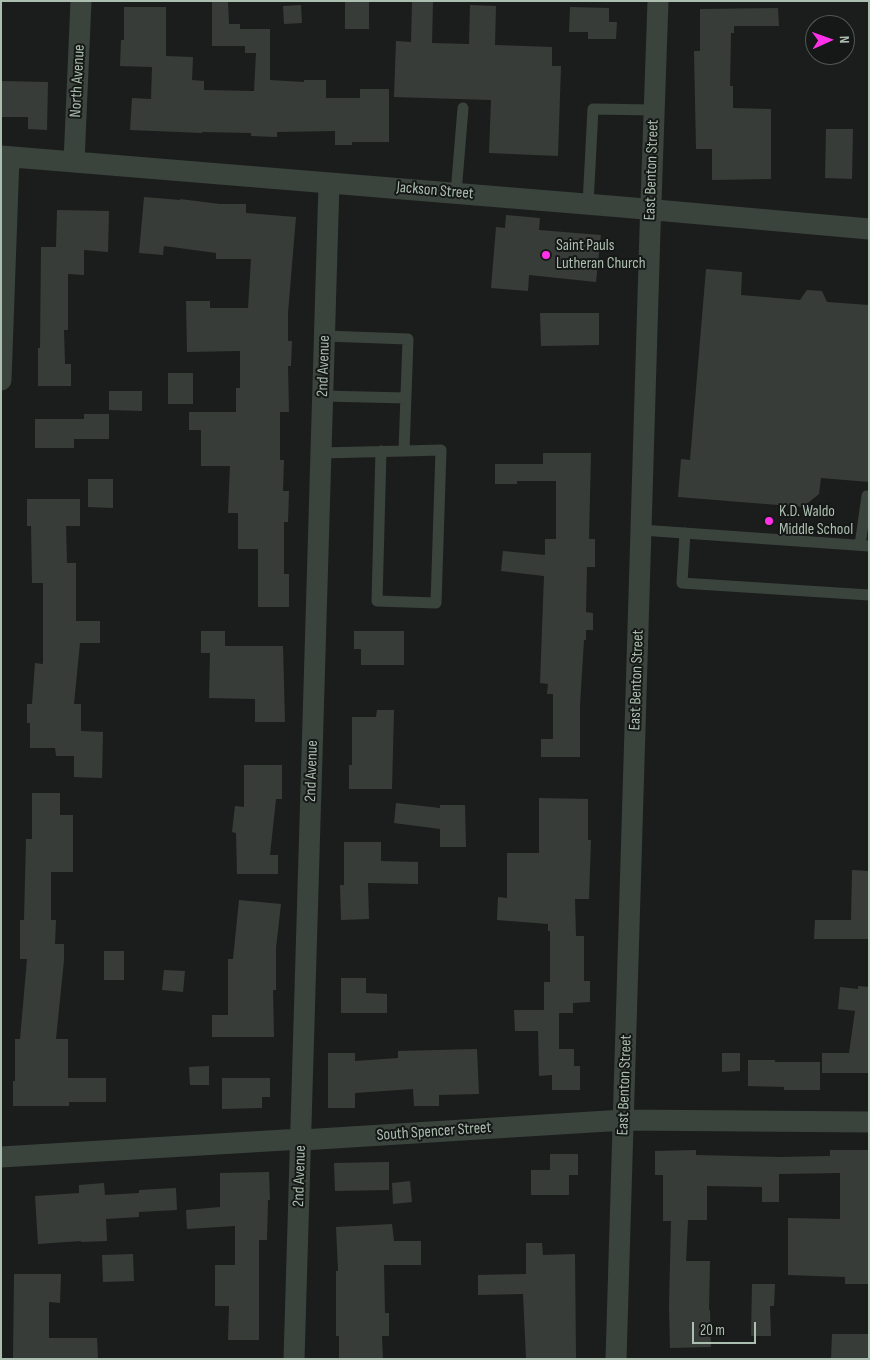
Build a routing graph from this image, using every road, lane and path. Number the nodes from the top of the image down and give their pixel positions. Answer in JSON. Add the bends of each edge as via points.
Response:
{"nodes":[{"id":1,"x":82,"y":1,"type":"edge"},
{"id":2,"x":658,"y":1,"type":"edge"},
{"id":3,"x":463,"y":108,"type":"dead end"},
{"id":4,"x":654,"y":110,"type":"junction"},
{"id":5,"x":5,"y":156,"type":"edge"},
{"id":6,"x":74,"y":162,"type":"junction"},
{"id":7,"x":329,"y":183,"type":"junction"},
{"id":8,"x":456,"y":193,"type":"junction"},
{"id":9,"x":588,"y":204,"type":"junction"},
{"id":10,"x":650,"y":209,"type":"junction"},
{"id":11,"x":869,"y":229,"type":"edge"},
{"id":12,"x":325,"y":336,"type":"junction"},
{"id":13,"x":1,"y":380,"type":"edge"},
{"id":14,"x":323,"y":396,"type":"junction"},
{"id":15,"x":406,"y":398,"type":"junction"},
{"id":16,"x":381,"y":451,"type":"junction"},
{"id":17,"x":404,"y":451,"type":"junction"},
{"id":18,"x":321,"y":453,"type":"junction"},
{"id":19,"x":869,"y":496,"type":"edge"},
{"id":20,"x":641,"y":530,"type":"junction"},
{"id":21,"x":686,"y":533,"type":"junction"},
{"id":22,"x":864,"y":546,"type":"edge"},
{"id":23,"x":869,"y":595,"type":"edge"},
{"id":24,"x":624,"y":1120,"type":"junction"},
{"id":25,"x":869,"y":1122,"type":"edge"},
{"id":26,"x":301,"y":1139,"type":"junction"},
{"id":27,"x":1,"y":1157,"type":"edge"},
{"id":28,"x":294,"y":1359,"type":"edge"},
{"id":29,"x":616,"y":1359,"type":"edge"}],
"edges":[{"from":1,"to":6,"type":"street","name":"North Avenue"},
{"from":2,"to":4,"type":"street","name":"East Benton Street"},
{"from":3,"to":8,"type":"lane"},
{"from":4,"to":9,"type":"lane","via":[[593,109]]},
{"from":4,"to":10,"type":"street","name":"East Benton Street"},
{"from":5,"to":6,"type":"street","name":"Jackson Street"},
{"from":5,"to":13,"type":"street"},
{"from":6,"to":7,"type":"street","name":"Jackson Street"},
{"from":7,"to":8,"type":"street","name":"Jackson Street"},
{"from":7,"to":12,"type":"street","name":"2nd Avenue"},
{"from":8,"to":9,"type":"street","name":"Jackson Street"},
{"from":9,"to":10,"type":"street","name":"Jackson Street"},
{"from":10,"to":11,"type":"street","name":"Jackson Street"},
{"from":10,"to":20,"type":"street","name":"East Benton Street"},
{"from":12,"to":14,"type":"street","name":"2nd Avenue"},
{"from":12,"to":15,"type":"lane","via":[[408,339]]},
{"from":14,"to":15,"type":"lane"},
{"from":14,"to":18,"type":"street","name":"2nd Avenue"},
{"from":15,"to":17,"type":"lane"},
{"from":16,"to":17,"type":"lane"},
{"from":16,"to":17,"type":"lane","via":[[377,601],[436,604],[441,450]]},
{"from":16,"to":18,"type":"lane"},
{"from":18,"to":26,"type":"street","name":"2nd Avenue"},
{"from":19,"to":22,"type":"lane"},
{"from":20,"to":21,"type":"lane"},
{"from":20,"to":24,"type":"street","name":"East Benton Street"},
{"from":21,"to":22,"type":"lane"},
{"from":21,"to":23,"type":"lane","via":[[682,583]]},
{"from":24,"to":25,"type":"street","name":"South Spencer Street"},
{"from":24,"to":26,"type":"street","name":"South Spencer Street"},
{"from":24,"to":29,"type":"street","name":"East Benton Street"},
{"from":26,"to":27,"type":"street","name":"South Spencer Street"},
{"from":26,"to":28,"type":"street","name":"2nd Avenue"}]}
